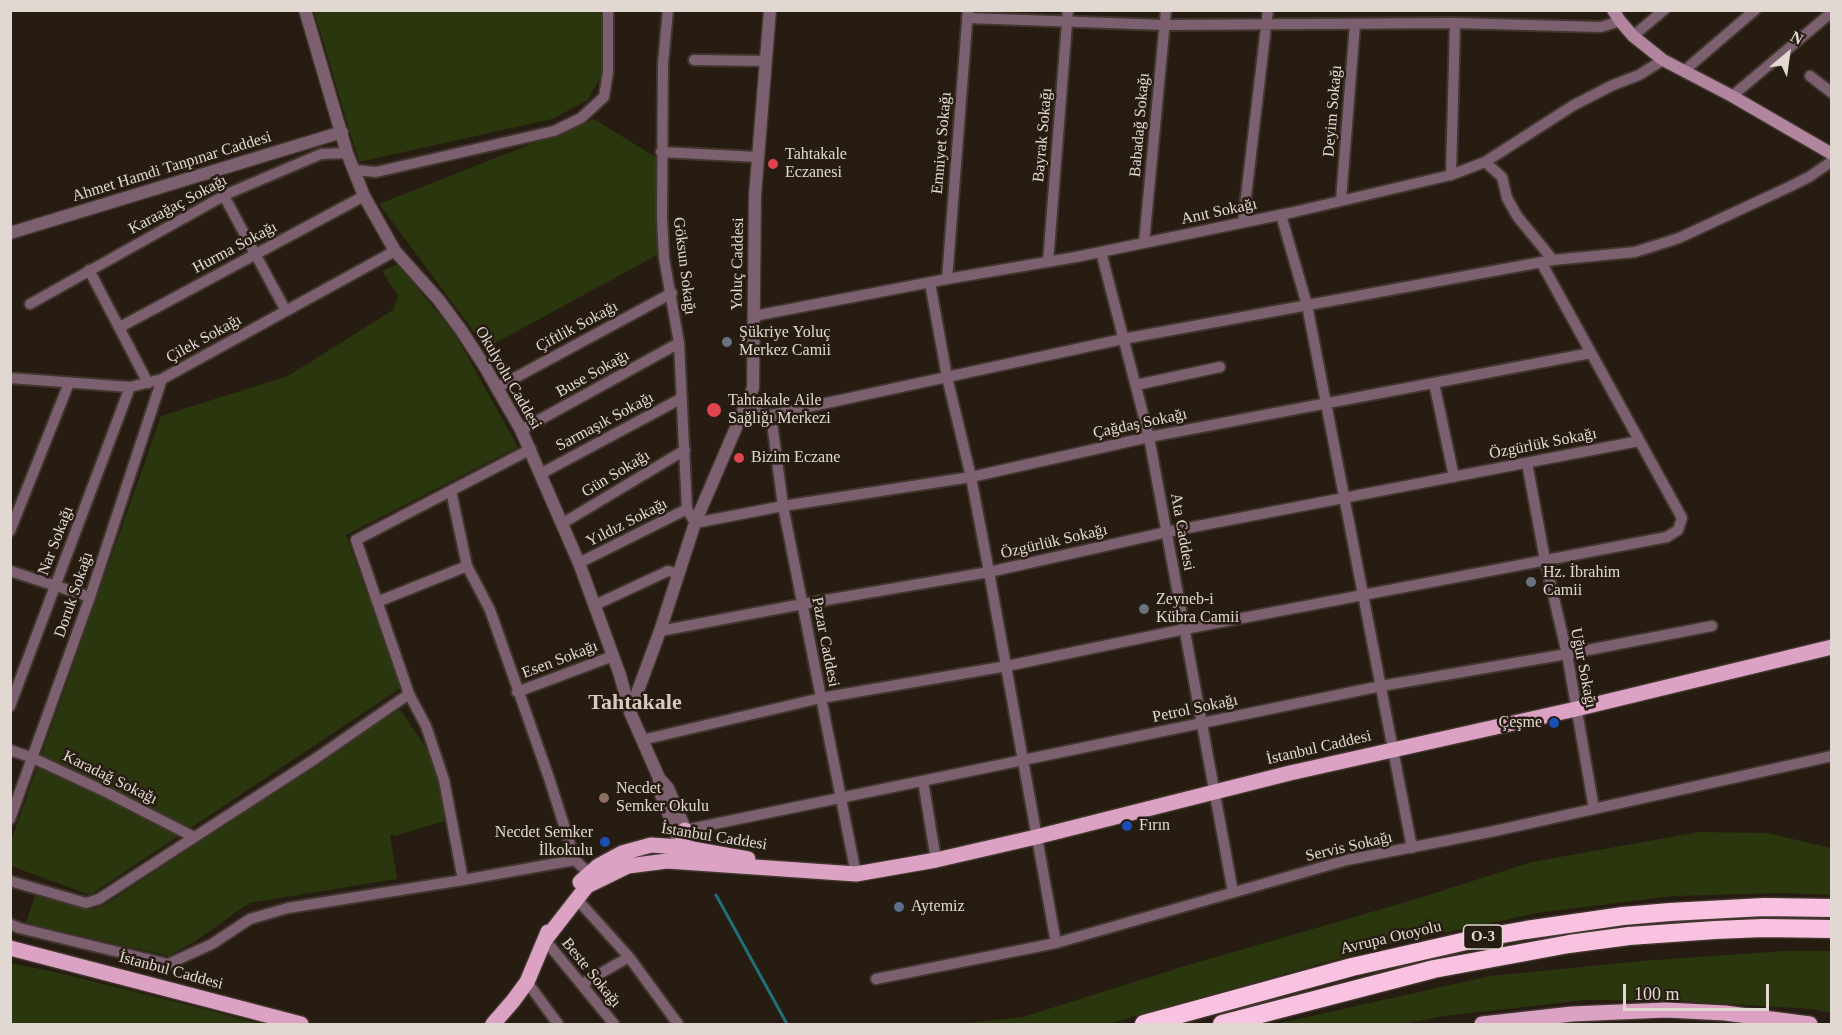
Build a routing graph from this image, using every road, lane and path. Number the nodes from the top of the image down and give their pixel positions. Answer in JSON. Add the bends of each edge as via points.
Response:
{"nodes":[{"id":1,"x":305,"y":10,"type":"edge"},
{"id":2,"x":608,"y":10,"type":"edge"},
{"id":3,"x":668,"y":10,"type":"edge"},
{"id":4,"x":770,"y":10,"type":"edge"},
{"id":5,"x":1166,"y":10,"type":"edge"},
{"id":6,"x":1268,"y":10,"type":"edge"},
{"id":7,"x":1664,"y":10,"type":"edge"},
{"id":8,"x":1755,"y":10,"type":"edge"},
{"id":9,"x":1832,"y":12,"type":"edge"},
{"id":10,"x":968,"y":14,"type":"edge"},
{"id":11,"x":1068,"y":16,"type":"edge"},
{"id":12,"x":1616,"y":16,"type":"edge"},
{"id":13,"x":1455,"y":23,"type":"junction"},
{"id":14,"x":1355,"y":24,"type":"junction"},
{"id":15,"x":1165,"y":25,"type":"junction"},
{"id":16,"x":1267,"y":25,"type":"junction"},
{"id":17,"x":1633,"y":36,"type":"junction"},
{"id":18,"x":694,"y":60,"type":"dead end"},
{"id":19,"x":1663,"y":60,"type":"junction"},
{"id":20,"x":766,"y":62,"type":"junction"},
{"id":21,"x":1685,"y":70,"type":"junction"},
{"id":22,"x":1810,"y":76,"type":"dead end"},
{"id":23,"x":1832,"y":93,"type":"edge"},
{"id":24,"x":1732,"y":96,"type":"junction"},
{"id":25,"x":342,"y":132,"type":"junction"},
{"id":26,"x":661,"y":152,"type":"junction"},
{"id":27,"x":348,"y":153,"type":"junction"},
{"id":28,"x":1832,"y":154,"type":"edge"},
{"id":29,"x":758,"y":157,"type":"junction"},
{"id":30,"x":1832,"y":161,"type":"edge"},
{"id":31,"x":1485,"y":162,"type":"junction"},
{"id":32,"x":355,"y":170,"type":"junction"},
{"id":33,"x":1451,"y":175,"type":"junction"},
{"id":34,"x":224,"y":196,"type":"junction"},
{"id":35,"x":364,"y":196,"type":"junction"},
{"id":36,"x":1341,"y":200,"type":"junction"},
{"id":37,"x":1281,"y":215,"type":"junction"},
{"id":38,"x":1243,"y":222,"type":"junction"},
{"id":39,"x":10,"y":233,"type":"edge"},
{"id":40,"x":1144,"y":243,"type":"junction"},
{"id":41,"x":395,"y":251,"type":"junction"},
{"id":42,"x":1101,"y":252,"type":"junction"},
{"id":43,"x":255,"y":254,"type":"junction"},
{"id":44,"x":1553,"y":260,"type":"junction"},
{"id":45,"x":1047,"y":262,"type":"junction"},
{"id":46,"x":1541,"y":262,"type":"junction"},
{"id":47,"x":89,"y":270,"type":"junction"},
{"id":48,"x":947,"y":279,"type":"junction"},
{"id":49,"x":930,"y":283,"type":"junction"},
{"id":50,"x":672,"y":293,"type":"junction"},
{"id":51,"x":30,"y":304,"type":"dead end"},
{"id":52,"x":1307,"y":305,"type":"junction"},
{"id":53,"x":286,"y":310,"type":"junction"},
{"id":54,"x":754,"y":316,"type":"junction"},
{"id":55,"x":120,"y":327,"type":"junction"},
{"id":56,"x":1124,"y":339,"type":"junction"},
{"id":57,"x":679,"y":343,"type":"junction"},
{"id":58,"x":1591,"y":353,"type":"junction"},
{"id":59,"x":1220,"y":367,"type":"dead end"},
{"id":60,"x":947,"y":377,"type":"junction"},
{"id":61,"x":10,"y":378,"type":"edge"},
{"id":62,"x":162,"y":379,"type":"junction"},
{"id":63,"x":69,"y":382,"type":"junction"},
{"id":64,"x":1434,"y":383,"type":"junction"},
{"id":65,"x":148,"y":384,"type":"junction"},
{"id":66,"x":1136,"y":385,"type":"junction"},
{"id":67,"x":130,"y":387,"type":"junction"},
{"id":68,"x":496,"y":388,"type":"junction"},
{"id":69,"x":682,"y":398,"type":"junction"},
{"id":70,"x":1326,"y":403,"type":"junction"},
{"id":71,"x":746,"y":409,"type":"junction"},
{"id":72,"x":771,"y":415,"type":"junction"},
{"id":73,"x":521,"y":430,"type":"junction"},
{"id":74,"x":1149,"y":436,"type":"junction"},
{"id":75,"x":1639,"y":441,"type":"junction"},
{"id":76,"x":531,"y":449,"type":"junction"},
{"id":77,"x":685,"y":450,"type":"junction"},
{"id":78,"x":1527,"y":463,"type":"junction"},
{"id":79,"x":542,"y":473,"type":"junction"},
{"id":80,"x":970,"y":477,"type":"junction"},
{"id":81,"x":1454,"y":477,"type":"junction"},
{"id":82,"x":451,"y":491,"type":"junction"},
{"id":83,"x":1345,"y":498,"type":"junction"},
{"id":84,"x":783,"y":506,"type":"junction"},
{"id":85,"x":687,"y":509,"type":"junction"},
{"id":86,"x":563,"y":523,"type":"junction"},
{"id":87,"x":695,"y":523,"type":"junction"},
{"id":88,"x":10,"y":531,"type":"edge"},
{"id":89,"x":1167,"y":532,"type":"junction"},
{"id":90,"x":1545,"y":560,"type":"junction"},
{"id":91,"x":579,"y":563,"type":"junction"},
{"id":92,"x":467,"y":566,"type":"junction"},
{"id":93,"x":10,"y":571,"type":"edge"},
{"id":94,"x":989,"y":572,"type":"junction"},
{"id":95,"x":679,"y":574,"type":"junction"},
{"id":96,"x":56,"y":586,"type":"junction"},
{"id":97,"x":1363,"y":595,"type":"junction"},
{"id":98,"x":90,"y":597,"type":"junction"},
{"id":99,"x":377,"y":602,"type":"junction"},
{"id":100,"x":802,"y":604,"type":"junction"},
{"id":101,"x":595,"y":605,"type":"junction"},
{"id":102,"x":1712,"y":626,"type":"dead end"},
{"id":103,"x":1185,"y":629,"type":"junction"},
{"id":104,"x":660,"y":631,"type":"junction"},
{"id":105,"x":1832,"y":647,"type":"edge"},
{"id":106,"x":1567,"y":654,"type":"junction"},
{"id":107,"x":613,"y":656,"type":"junction"},
{"id":108,"x":1007,"y":666,"type":"junction"},
{"id":109,"x":1381,"y":686,"type":"junction"},
{"id":110,"x":517,"y":692,"type":"junction"},
{"id":111,"x":409,"y":694,"type":"junction"},
{"id":112,"x":821,"y":699,"type":"junction"},
{"id":113,"x":10,"y":706,"type":"edge"},
{"id":114,"x":1576,"y":709,"type":"junction"},
{"id":115,"x":630,"y":712,"type":"junction"},
{"id":116,"x":1202,"y":722,"type":"junction"},
{"id":117,"x":642,"y":740,"type":"junction"},
{"id":118,"x":1393,"y":748,"type":"junction"},
{"id":119,"x":10,"y":750,"type":"edge"},
{"id":120,"x":1832,"y":756,"type":"edge"},
{"id":121,"x":33,"y":758,"type":"junction"},
{"id":122,"x":1022,"y":762,"type":"junction"},
{"id":123,"x":659,"y":778,"type":"junction"},
{"id":124,"x":923,"y":781,"type":"junction"},
{"id":125,"x":1215,"y":792,"type":"junction"},
{"id":126,"x":841,"y":797,"type":"junction"},
{"id":127,"x":1594,"y":809,"type":"junction"},
{"id":128,"x":10,"y":819,"type":"edge"},
{"id":129,"x":685,"y":830,"type":"junction"},
{"id":130,"x":195,"y":837,"type":"junction"},
{"id":131,"x":1036,"y":837,"type":"junction"},
{"id":132,"x":688,"y":848,"type":"junction"},
{"id":133,"x":1412,"y":848,"type":"junction"},
{"id":134,"x":575,"y":860,"type":"junction"},
{"id":135,"x":936,"y":860,"type":"junction"},
{"id":136,"x":640,"y":864,"type":"junction"},
{"id":137,"x":718,"y":866,"type":"junction"},
{"id":138,"x":813,"y":871,"type":"junction"},
{"id":139,"x":856,"y":873,"type":"junction"},
{"id":140,"x":593,"y":877,"type":"junction"},
{"id":141,"x":463,"y":880,"type":"junction"},
{"id":142,"x":10,"y":881,"type":"edge"},
{"id":143,"x":1233,"y":892,"type":"junction"},
{"id":144,"x":576,"y":898,"type":"junction"},
{"id":145,"x":1832,"y":908,"type":"edge"},
{"id":146,"x":10,"y":924,"type":"edge"},
{"id":147,"x":1832,"y":929,"type":"edge"},
{"id":148,"x":545,"y":940,"type":"junction"},
{"id":149,"x":1056,"y":943,"type":"junction"},
{"id":150,"x":10,"y":949,"type":"edge"},
{"id":151,"x":629,"y":957,"type":"junction"},
{"id":152,"x":876,"y":979,"type":"dead end"},
{"id":153,"x":527,"y":982,"type":"junction"},
{"id":154,"x":582,"y":984,"type":"junction"},
{"id":155,"x":301,"y":1024,"type":"edge"},
{"id":156,"x":493,"y":1024,"type":"edge"},
{"id":157,"x":558,"y":1024,"type":"edge"},
{"id":158,"x":614,"y":1024,"type":"edge"},
{"id":159,"x":678,"y":1024,"type":"edge"},
{"id":160,"x":1144,"y":1024,"type":"edge"},
{"id":161,"x":1222,"y":1024,"type":"edge"},
{"id":162,"x":1482,"y":1024,"type":"edge"},
{"id":163,"x":1810,"y":1024,"type":"edge"}],
"edges":[{"from":1,"to":25,"type":"street","name":"Okulyolu Caddesi"},
{"from":2,"to":32,"type":"street","via":[[604,97],[581,118],[554,131],[376,172]]},
{"from":3,"to":26,"type":"street","name":"Göksun Sokağı"},
{"from":4,"to":20,"type":"street","name":"Yoluç Caddesi"},
{"from":5,"to":15,"type":"street","name":"Babadağ Sokağı"},
{"from":6,"to":16,"type":"street"},
{"from":7,"to":17,"type":"street"},
{"from":8,"to":21,"type":"street"},
{"from":9,"to":24,"type":"street"},
{"from":10,"to":11,"type":"street"},
{"from":10,"to":48,"type":"street","name":"Emniyet Sokağı"},
{"from":11,"to":15,"type":"street"},
{"from":11,"to":45,"type":"street","name":"Bayrak Sokağı"},
{"from":12,"to":13,"type":"street","via":[[1601,27]]},
{"from":12,"to":17,"type":"main road"},
{"from":13,"to":14,"type":"street"},
{"from":13,"to":33,"type":"street"},
{"from":14,"to":16,"type":"street"},
{"from":14,"to":36,"type":"street","name":"Deyim Sokağı"},
{"from":15,"to":16,"type":"street"},
{"from":15,"to":40,"type":"street","name":"Babadağ Sokağı"},
{"from":16,"to":38,"type":"street"},
{"from":17,"to":19,"type":"main road"},
{"from":18,"to":20,"type":"street"},
{"from":19,"to":21,"type":"main road"},
{"from":19,"to":31,"type":"street","name":"Anıt Sokağı","via":[[1574,105]]},
{"from":20,"to":29,"type":"street","name":"Yoluç Caddesi"},
{"from":21,"to":24,"type":"main road"},
{"from":22,"to":23,"type":"street"},
{"from":24,"to":28,"type":"main road"},
{"from":25,"to":27,"type":"street","name":"Okulyolu Caddesi"},
{"from":25,"to":39,"type":"street","name":"Ahmet Hamdi Tanpınar Caddesi"},
{"from":26,"to":29,"type":"street"},
{"from":26,"to":50,"type":"street","name":"Göksun Sokağı","via":[[664,258]]},
{"from":27,"to":32,"type":"street","name":"Okulyolu Caddesi"},
{"from":27,"to":34,"type":"street","name":"Karaağaç Sokağı","via":[[321,154]]},
{"from":29,"to":54,"type":"street","name":"Yoluç Caddesi"},
{"from":30,"to":44,"type":"street","via":[[1809,177],[1679,238],[1635,252]]},
{"from":31,"to":33,"type":"street","name":"Anıt Sokağı"},
{"from":31,"to":44,"type":"street","via":[[1502,177],[1517,216]]},
{"from":32,"to":35,"type":"street","name":"Okulyolu Caddesi"},
{"from":33,"to":36,"type":"street","name":"Anıt Sokağı"},
{"from":34,"to":43,"type":"street"},
{"from":34,"to":47,"type":"street","name":"Karaağaç Sokağı"},
{"from":35,"to":41,"type":"street","name":"Okulyolu Caddesi"},
{"from":35,"to":43,"type":"street","name":"Hurma Sokağı"},
{"from":36,"to":37,"type":"street","name":"Anıt Sokağı"},
{"from":37,"to":38,"type":"street","name":"Anıt Sokağı"},
{"from":37,"to":52,"type":"street"},
{"from":38,"to":40,"type":"street","name":"Anıt Sokağı"},
{"from":40,"to":42,"type":"street","name":"Anıt Sokağı"},
{"from":41,"to":53,"type":"street","name":"Çilek Sokağı"},
{"from":41,"to":68,"type":"street","name":"Okulyolu Caddesi","via":[[461,330]]},
{"from":42,"to":45,"type":"street","name":"Anıt Sokağı"},
{"from":42,"to":56,"type":"street","name":"Ata Caddesi"},
{"from":43,"to":53,"type":"street"},
{"from":43,"to":55,"type":"street","name":"Hurma Sokağı"},
{"from":44,"to":46,"type":"street"},
{"from":45,"to":48,"type":"street","name":"Anıt Sokağı"},
{"from":46,"to":52,"type":"street"},
{"from":46,"to":58,"type":"street"},
{"from":47,"to":51,"type":"street","name":"Karaağaç Sokağı"},
{"from":47,"to":55,"type":"street"},
{"from":48,"to":49,"type":"street","name":"Anıt Sokağı"},
{"from":49,"to":54,"type":"street","name":"Anıt Sokağı"},
{"from":49,"to":60,"type":"street"},
{"from":50,"to":57,"type":"street","name":"Göksun Sokağı"},
{"from":50,"to":68,"type":"street","name":"Çiftlik Sokağı"},
{"from":52,"to":56,"type":"street"},
{"from":52,"to":70,"type":"street"},
{"from":53,"to":62,"type":"street","name":"Çilek Sokağı"},
{"from":54,"to":71,"type":"street","name":"Yoluç Caddesi","via":[[753,388]]},
{"from":55,"to":65,"type":"street"},
{"from":56,"to":60,"type":"street"},
{"from":56,"to":66,"type":"street","name":"Ata Caddesi"},
{"from":57,"to":69,"type":"street","name":"Göksun Sokağı"},
{"from":57,"to":73,"type":"street","name":"Buse Sokağı"},
{"from":58,"to":64,"type":"street","name":"Çağdaş Sokağı"},
{"from":58,"to":75,"type":"street"},
{"from":59,"to":66,"type":"street"},
{"from":60,"to":72,"type":"street"},
{"from":60,"to":80,"type":"street"},
{"from":61,"to":63,"type":"street","name":"Çilek Sokağı"},
{"from":62,"to":65,"type":"street","name":"Çilek Sokağı"},
{"from":62,"to":98,"type":"street","name":"Doruk Sokağı"},
{"from":63,"to":67,"type":"street","name":"Çilek Sokağı"},
{"from":63,"to":88,"type":"street"},
{"from":64,"to":70,"type":"street","name":"Çağdaş Sokağı"},
{"from":64,"to":81,"type":"street"},
{"from":65,"to":67,"type":"street","name":"Çilek Sokağı"},
{"from":66,"to":74,"type":"street","name":"Ata Caddesi"},
{"from":67,"to":96,"type":"street","name":"Nar Sokağı"},
{"from":68,"to":73,"type":"street","name":"Okulyolu Caddesi"},
{"from":69,"to":77,"type":"street","name":"Göksun Sokağı"},
{"from":69,"to":79,"type":"street","name":"Sarmaşık Sokağı"},
{"from":70,"to":74,"type":"street","name":"Çağdaş Sokağı"},
{"from":70,"to":83,"type":"street"},
{"from":71,"to":72,"type":"street"},
{"from":71,"to":87,"type":"street","name":"Yoluç Caddesi"},
{"from":72,"to":84,"type":"street","name":"Pazar Caddesi"},
{"from":73,"to":76,"type":"street","name":"Okulyolu Caddesi"},
{"from":74,"to":80,"type":"street","name":"Çağdaş Sokağı"},
{"from":74,"to":89,"type":"street","name":"Ata Caddesi"},
{"from":75,"to":78,"type":"street","name":"Özgürlük Sokağı"},
{"from":75,"to":90,"type":"street","via":[[1682,518],[1678,530],[1667,537]]},
{"from":76,"to":79,"type":"street","name":"Okulyolu Caddesi"},
{"from":76,"to":82,"type":"street"},
{"from":77,"to":85,"type":"street","name":"Göksun Sokağı"},
{"from":77,"to":86,"type":"street","name":"Gün Sokağı"},
{"from":78,"to":81,"type":"street","name":"Özgürlük Sokağı"},
{"from":78,"to":90,"type":"street","name":"Uğur Sokağı"},
{"from":79,"to":86,"type":"street","name":"Okulyolu Caddesi"},
{"from":80,"to":84,"type":"street","name":"Çağdaş Sokağı"},
{"from":80,"to":94,"type":"street"},
{"from":81,"to":83,"type":"street","name":"Özgürlük Sokağı"},
{"from":82,"to":92,"type":"street"},
{"from":82,"to":99,"type":"street","via":[[356,540]]},
{"from":83,"to":89,"type":"street","name":"Özgürlük Sokağı"},
{"from":83,"to":97,"type":"street"},
{"from":84,"to":87,"type":"street","name":"Çağdaş Sokağı"},
{"from":84,"to":100,"type":"street","name":"Pazar Caddesi"},
{"from":85,"to":87,"type":"street","name":"Göksun Sokağı"},
{"from":85,"to":91,"type":"street","name":"Yıldız Sokağı"},
{"from":86,"to":91,"type":"street","name":"Okulyolu Caddesi"},
{"from":87,"to":95,"type":"street","name":"Yoluç Caddesi"},
{"from":89,"to":94,"type":"street","name":"Özgürlük Sokağı"},
{"from":89,"to":103,"type":"street","name":"Ata Caddesi"},
{"from":90,"to":97,"type":"street"},
{"from":90,"to":106,"type":"street","name":"Uğur Sokağı"},
{"from":91,"to":101,"type":"street","name":"Okulyolu Caddesi"},
{"from":92,"to":99,"type":"street"},
{"from":92,"to":110,"type":"street","via":[[490,610]]},
{"from":93,"to":96,"type":"street"},
{"from":94,"to":100,"type":"street","name":"Özgürlük Sokağı"},
{"from":94,"to":108,"type":"street"},
{"from":95,"to":101,"type":"street","via":[[668,571]]},
{"from":95,"to":104,"type":"street","name":"Yoluç Caddesi"},
{"from":96,"to":98,"type":"street"},
{"from":96,"to":113,"type":"street","name":"Nar Sokağı"},
{"from":97,"to":103,"type":"street"},
{"from":97,"to":109,"type":"street"},
{"from":98,"to":121,"type":"street","name":"Doruk Sokağı"},
{"from":99,"to":111,"type":"street"},
{"from":100,"to":104,"type":"street","name":"Özgürlük Sokağı"},
{"from":100,"to":112,"type":"street","name":"Pazar Caddesi"},
{"from":101,"to":107,"type":"street","name":"Okulyolu Caddesi"},
{"from":102,"to":106,"type":"street","name":"Petrol Sokağı"},
{"from":103,"to":108,"type":"street"},
{"from":103,"to":116,"type":"street","name":"Ata Caddesi"},
{"from":104,"to":115,"type":"street","name":"Yoluç Caddesi"},
{"from":105,"to":114,"type":"main road","name":"İstanbul Caddesi"},
{"from":106,"to":109,"type":"street","name":"Petrol Sokağı"},
{"from":106,"to":114,"type":"street","name":"Uğur Sokağı"},
{"from":107,"to":110,"type":"street","name":"Esen Sokağı"},
{"from":107,"to":115,"type":"street","name":"Okulyolu Caddesi"},
{"from":108,"to":112,"type":"street"},
{"from":108,"to":122,"type":"street"},
{"from":109,"to":116,"type":"street","name":"Petrol Sokağı"},
{"from":109,"to":118,"type":"street"},
{"from":110,"to":134,"type":"street"},
{"from":111,"to":130,"type":"street"},
{"from":111,"to":141,"type":"street","via":[[426,726],[444,780]]},
{"from":112,"to":117,"type":"street"},
{"from":112,"to":126,"type":"street","name":"Pazar Caddesi"},
{"from":114,"to":118,"type":"main road","name":"İstanbul Caddesi"},
{"from":114,"to":127,"type":"street","name":"Uğur Sokağı"},
{"from":115,"to":117,"type":"street","name":"Okulyolu Caddesi"},
{"from":116,"to":122,"type":"street","name":"Petrol Sokağı"},
{"from":116,"to":125,"type":"street","name":"Ata Caddesi"},
{"from":117,"to":123,"type":"street","name":"Okulyolu Caddesi"},
{"from":118,"to":125,"type":"main road","name":"İstanbul Caddesi"},
{"from":118,"to":133,"type":"street"},
{"from":119,"to":121,"type":"street","name":"Karadağ Sokağı"},
{"from":120,"to":127,"type":"street","name":"Servis Sokağı"},
{"from":121,"to":128,"type":"street","name":"Doruk Sokağı"},
{"from":121,"to":130,"type":"street","name":"Karadağ Sokağı"},
{"from":122,"to":124,"type":"street","name":"Petrol Sokağı"},
{"from":122,"to":131,"type":"street"},
{"from":123,"to":129,"type":"street","via":[[668,788]]},
{"from":123,"to":132,"type":"street","via":[[659,789]]},
{"from":124,"to":126,"type":"street","name":"Petrol Sokağı"},
{"from":124,"to":135,"type":"street"},
{"from":125,"to":131,"type":"main road","name":"İstanbul Caddesi"},
{"from":125,"to":143,"type":"street","name":"Ata Caddesi"},
{"from":126,"to":129,"type":"street","name":"Petrol Sokağı"},
{"from":126,"to":139,"type":"street","name":"Pazar Caddesi"},
{"from":127,"to":133,"type":"street","name":"Servis Sokağı"},
{"from":129,"to":132,"type":"main road"},
{"from":130,"to":142,"type":"street","via":[[99,899],[86,903]]},
{"from":131,"to":135,"type":"main road","name":"İstanbul Caddesi"},
{"from":131,"to":149,"type":"street"},
{"from":132,"to":136,"type":"main road"},
{"from":132,"to":137,"type":"main road","via":[[694,857]]},
{"from":132,"to":138,"type":"main road","name":"İstanbul Caddesi"},
{"from":132,"to":140,"type":"main road","name":"İstanbul Caddesi","via":[[651,845],[622,853],[598,866]]},
{"from":133,"to":143,"type":"street","name":"Servis Sokağı"},
{"from":134,"to":140,"type":"street"},
{"from":134,"to":141,"type":"street"},
{"from":135,"to":139,"type":"main road","name":"İstanbul Caddesi"},
{"from":136,"to":137,"type":"main road","name":"İstanbul Caddesi","via":[[667,861]]},
{"from":136,"to":140,"type":"main road","name":"İstanbul Caddesi"},
{"from":137,"to":138,"type":"main road","name":"İstanbul Caddesi"},
{"from":138,"to":139,"type":"main road","name":"İstanbul Caddesi"},
{"from":140,"to":144,"type":"main road","name":"İstanbul Caddesi"},
{"from":140,"to":148,"type":"main road","name":"İstanbul Caddesi","via":[[578,884],[552,918]]},
{"from":141,"to":146,"type":"street","via":[[288,908],[250,919],[212,944],[168,964]]},
{"from":143,"to":149,"type":"street","name":"Servis Sokağı"},
{"from":144,"to":148,"type":"main road","name":"İstanbul Caddesi"},
{"from":144,"to":151,"type":"street"},
{"from":145,"to":160,"type":"highway","name":"Avrupa Otoyolu","number":"O-3","via":[[1691,911],[1526,930],[1352,967]]},
{"from":147,"to":161,"type":"highway","number":"O-3","via":[[1714,930],[1569,944],[1434,969]]},
{"from":148,"to":153,"type":"main road","name":"İstanbul Caddesi"},
{"from":148,"to":154,"type":"street","name":"Beste Sokağı"},
{"from":149,"to":152,"type":"street","name":"Servis Sokağı"},
{"from":150,"to":155,"type":"main road","name":"İstanbul Caddesi"},
{"from":151,"to":154,"type":"street"},
{"from":151,"to":159,"type":"street"},
{"from":153,"to":156,"type":"main road","name":"İstanbul Caddesi"},
{"from":153,"to":157,"type":"street"},
{"from":154,"to":158,"type":"street","name":"Beste Sokağı"},
{"from":162,"to":163,"type":"main road","via":[[1572,1014],[1666,1010]]}]}
